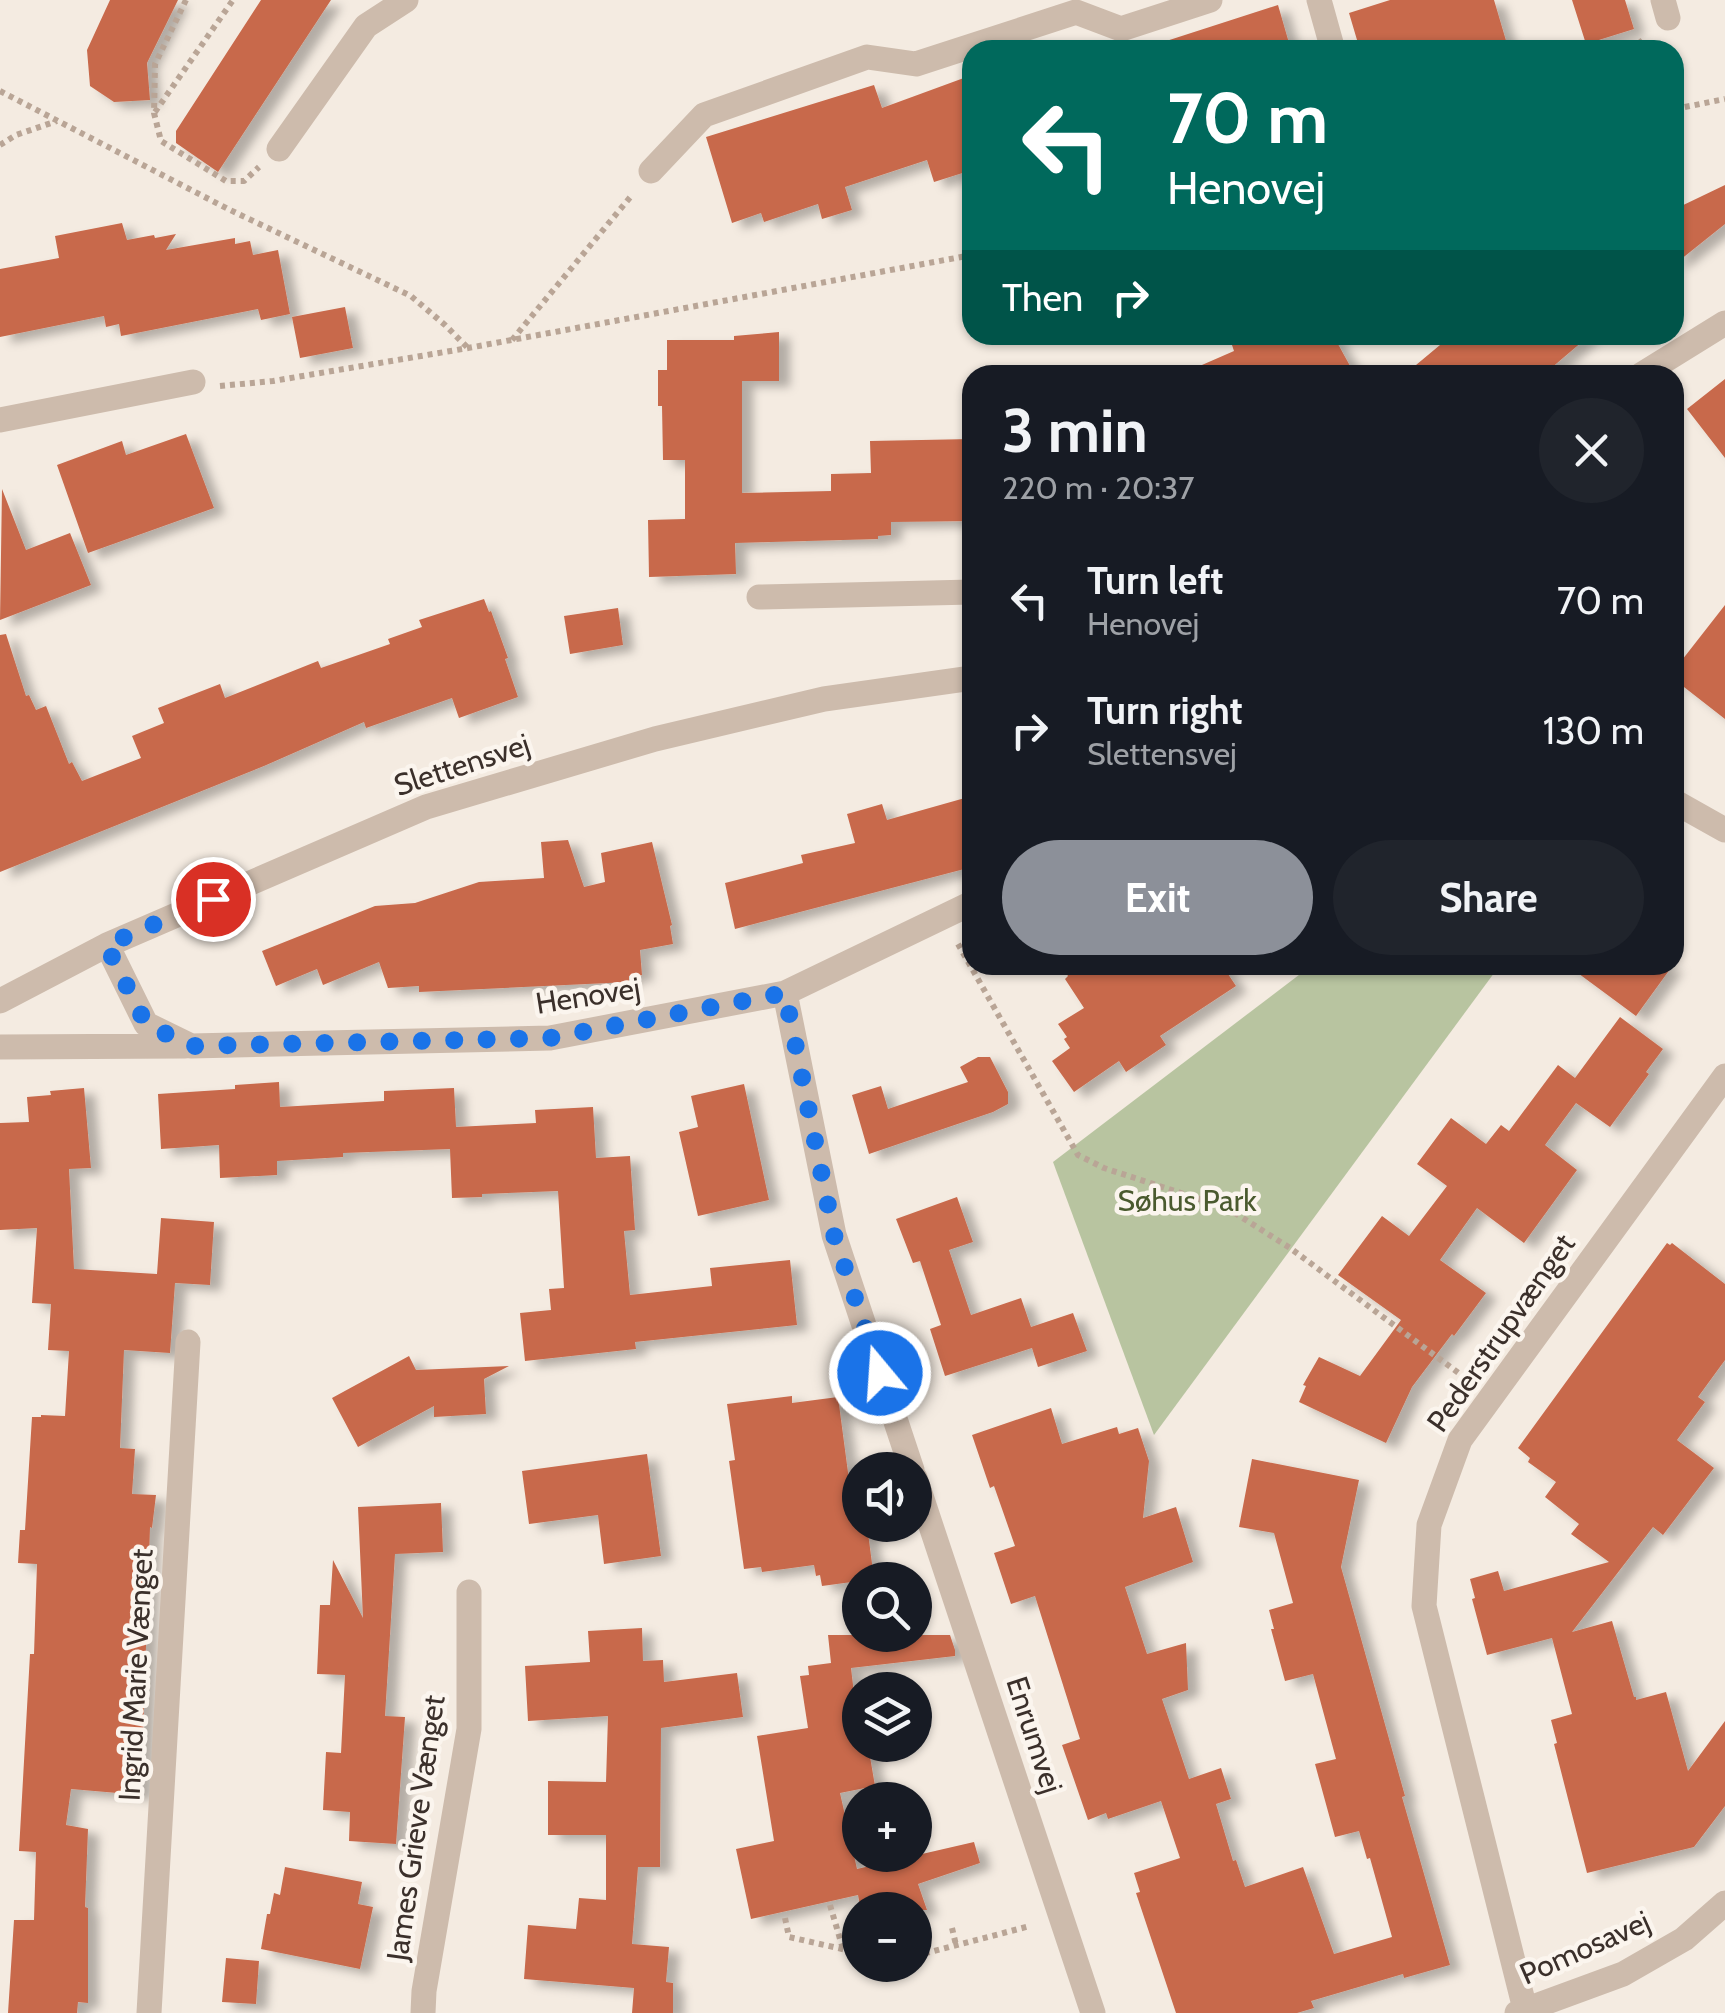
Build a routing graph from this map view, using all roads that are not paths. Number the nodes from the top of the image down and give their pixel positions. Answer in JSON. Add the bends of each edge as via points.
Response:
{"nodes":[{"id":1,"x":406,"y":0,"type":"edge"},
{"id":2,"x":1210,"y":0,"type":"edge"},
{"id":3,"x":1319,"y":0,"type":"edge"},
{"id":4,"x":990,"y":40,"type":"edge"},
{"id":5,"x":1330,"y":40,"type":"edge"},
{"id":6,"x":962,"y":49,"type":"edge"},
{"id":7,"x":279,"y":149,"type":"road end"},
{"id":8,"x":651,"y":171,"type":"road end"},
{"id":9,"x":1725,"y":323,"type":"edge"},
{"id":10,"x":1658,"y":365,"type":"edge"},
{"id":11,"x":193,"y":382,"type":"road end"},
{"id":12,"x":0,"y":420,"type":"edge"},
{"id":13,"x":962,"y":592,"type":"edge"},
{"id":14,"x":760,"y":597,"type":"dead end"},
{"id":15,"x":962,"y":679,"type":"edge"},
{"id":16,"x":1684,"y":807,"type":"edge"},
{"id":17,"x":1725,"y":830,"type":"edge"},
{"id":18,"x":962,"y":907,"type":"edge"},
{"id":19,"x":106,"y":945,"type":"junction"},
{"id":20,"x":785,"y":993,"type":"junction"},
{"id":21,"x":0,"y":1001,"type":"edge"},
{"id":22,"x":0,"y":1046,"type":"edge"},
{"id":23,"x":191,"y":1046,"type":"junction"},
{"id":24,"x":1725,"y":1076,"type":"edge"},
{"id":25,"x":188,"y":1342,"type":"dead end"},
{"id":26,"x":906,"y":1452,"type":"edge"},
{"id":27,"x":932,"y":1530,"type":"edge"},
{"id":28,"x":469,"y":1592,"type":"dead end"},
{"id":29,"x":1725,"y":1904,"type":"edge"},
{"id":30,"x":1523,"y":2012,"type":"edge"},
{"id":31,"x":149,"y":2013,"type":"edge"},
{"id":32,"x":423,"y":2013,"type":"edge"},
{"id":33,"x":1093,"y":2013,"type":"edge"}],
"edges":[{"from":1,"to":7,"type":"street","via":[[366,26]]},
{"from":2,"to":4,"type":"street","via":[[1121,29],[1076,12]]},
{"from":3,"to":5,"type":"street"},
{"from":6,"to":8,"type":"street","via":[[916,64],[867,57],[704,115]]},
{"from":9,"to":10,"type":"street"},
{"from":11,"to":12,"type":"street"},
{"from":13,"to":14,"type":"street"},
{"from":15,"to":19,"type":"street","name":"Slettensvej","via":[[824,699],[655,739],[426,807]]},
{"from":16,"to":17,"type":"street"},
{"from":18,"to":20,"type":"street","name":"Henovej"},
{"from":19,"to":21,"type":"street","name":"Slettensvej"},
{"from":19,"to":23,"type":"street","name":"Henovej","via":[[146,1024]]},
{"from":20,"to":23,"type":"street","name":"Henovej","via":[[550,1038]]},
{"from":20,"to":26,"type":"street","via":[[834,1235]]},
{"from":22,"to":23,"type":"street","name":"Henovej"},
{"from":24,"to":30,"type":"street","name":"Pederstrupvænget","via":[[1460,1440],[1429,1525],[1424,1606]]},
{"from":25,"to":31,"type":"street","name":"Ingrid Marie Vænget"},
{"from":27,"to":33,"type":"street","name":"Enrumvej"},
{"from":28,"to":32,"type":"street","name":"James Grieve Vænget","via":[[469,1729]]},
{"from":29,"to":30,"type":"street","name":"Pomosavej","via":[[1684,1939],[1622,1974]]}]}
